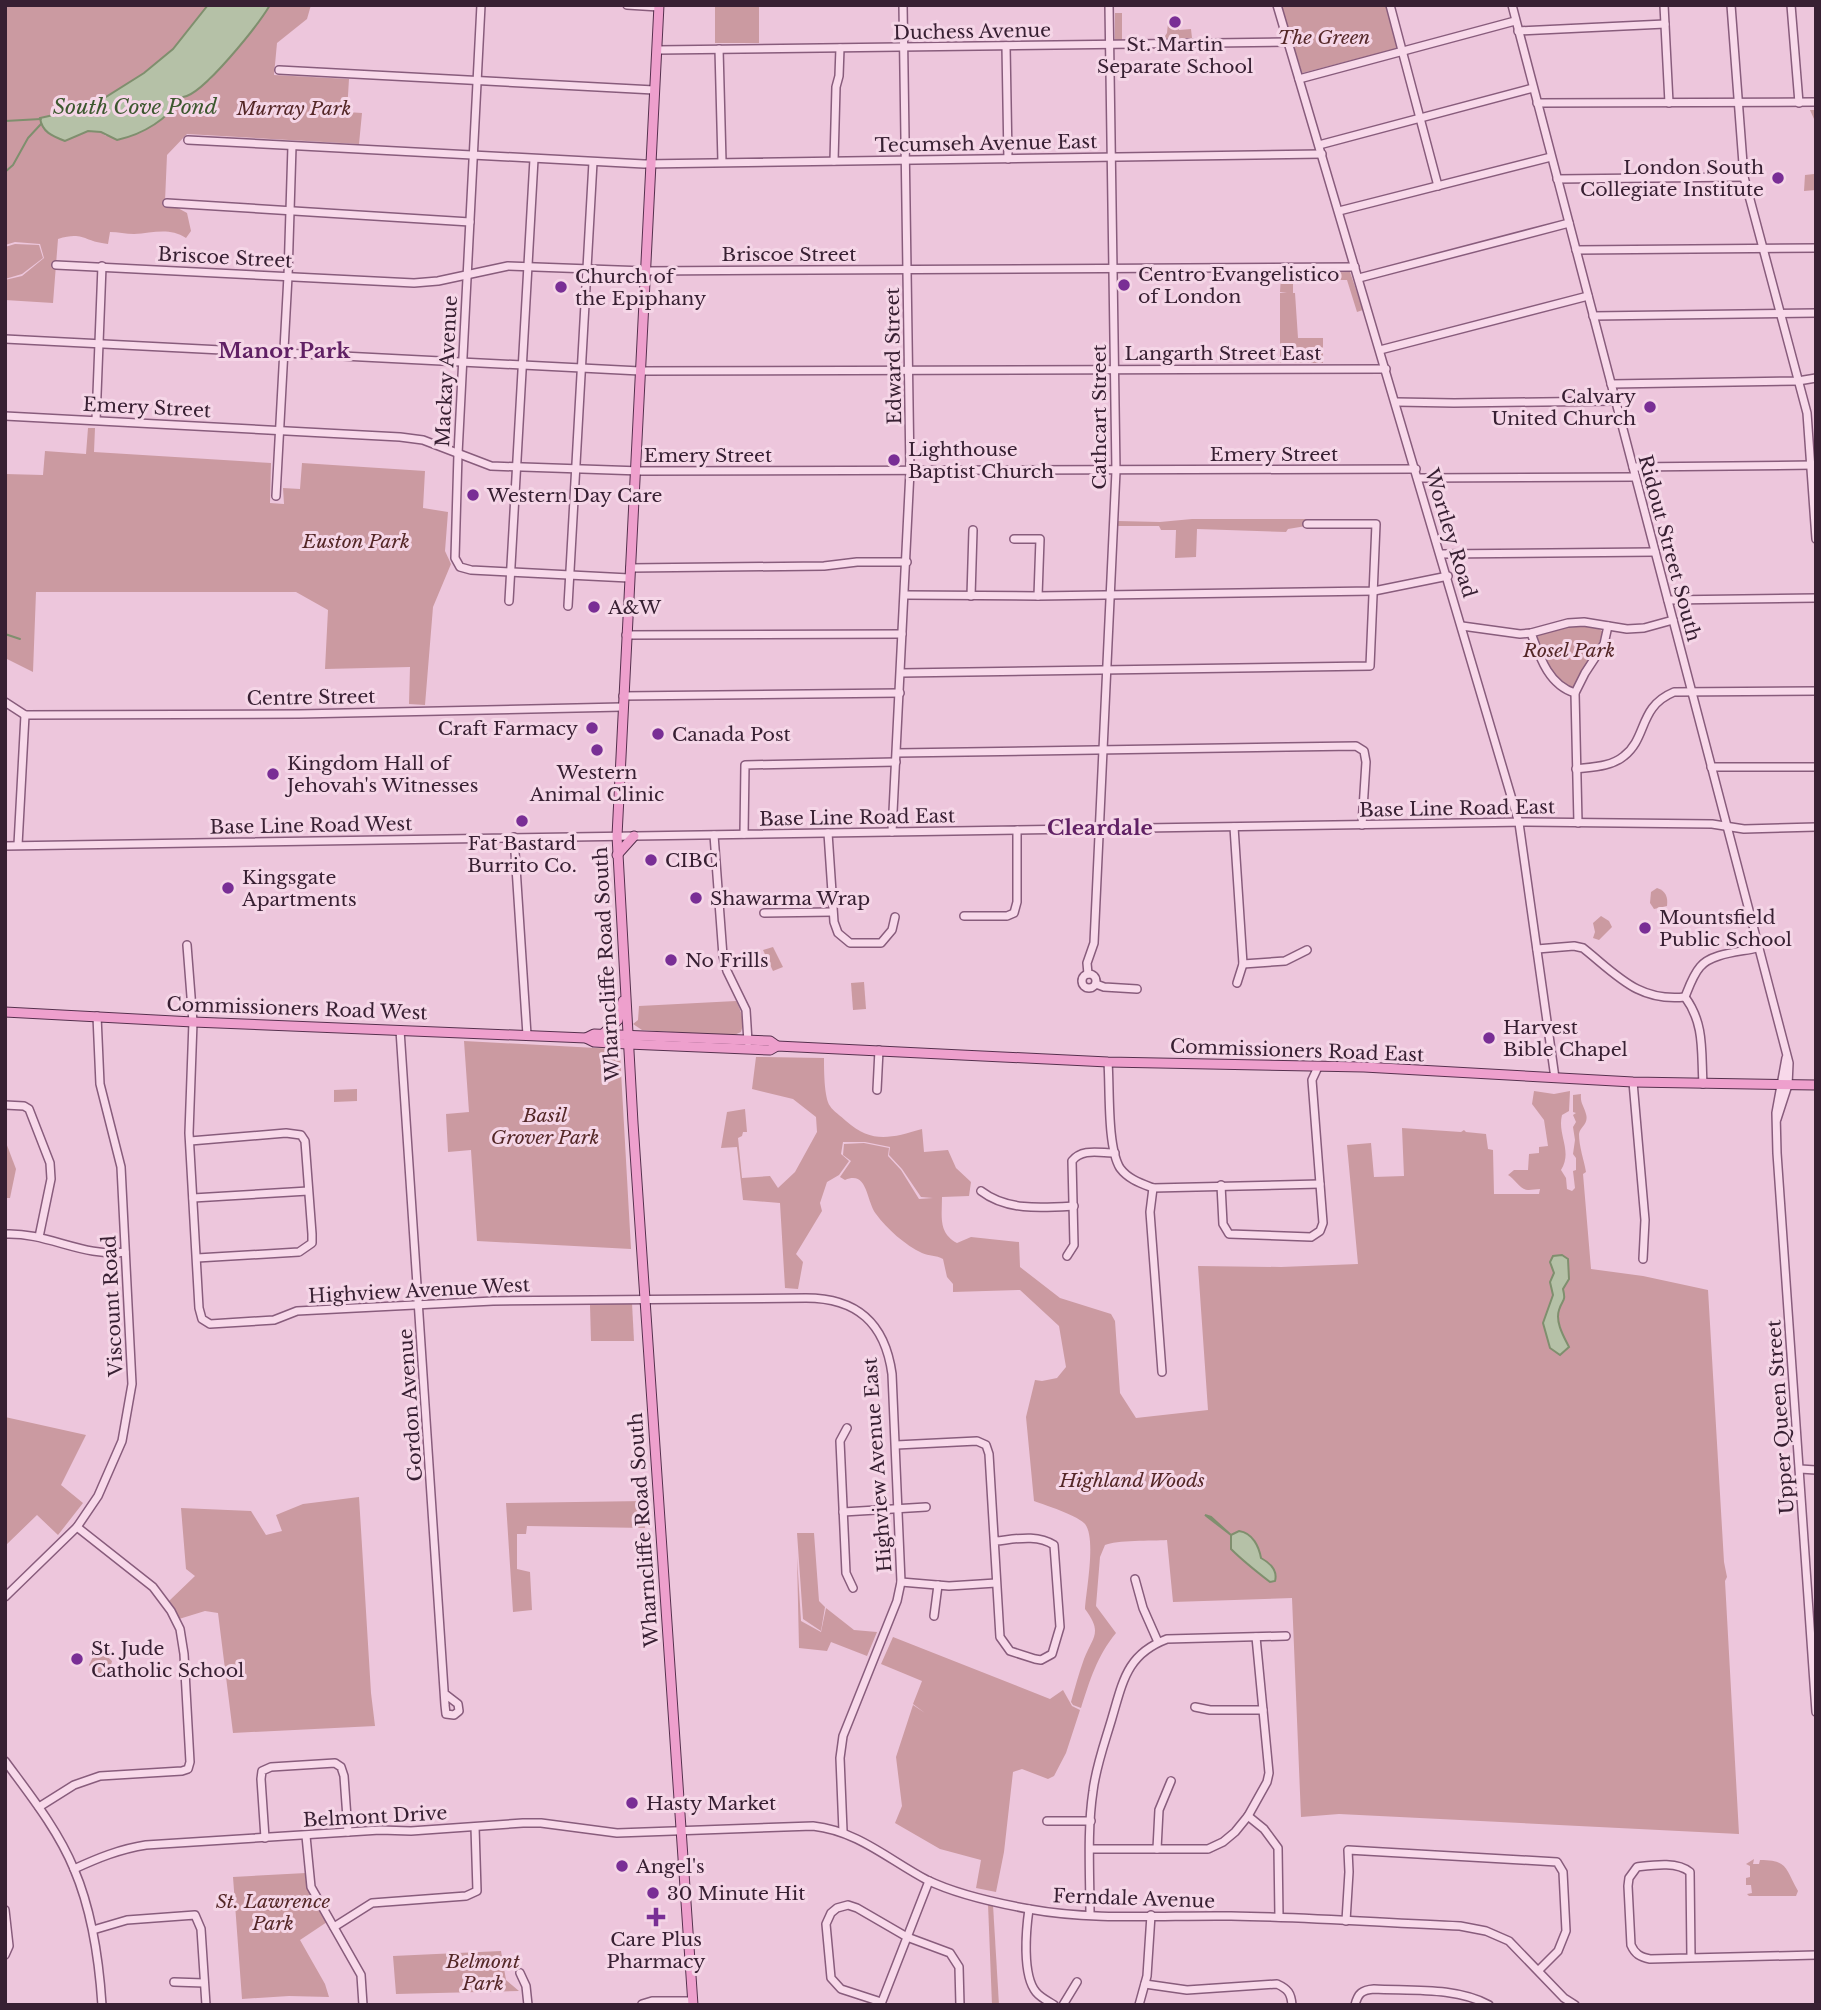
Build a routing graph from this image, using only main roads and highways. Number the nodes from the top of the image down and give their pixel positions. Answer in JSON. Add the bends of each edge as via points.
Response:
{"nodes":[{"id":1,"x":659,"y":6,"type":"edge"},
{"id":2,"x":634,"y":836,"type":"road end"},
{"id":3,"x":617,"y":855,"type":"junction"},
{"id":4,"x":625,"y":993,"type":"junction"},
{"id":5,"x":5,"y":1012,"type":"edge"},
{"id":6,"x":602,"y":1034,"type":"junction"},
{"id":7,"x":586,"y":1038,"type":"junction"},
{"id":8,"x":628,"y":1039,"type":"junction"},
{"id":9,"x":1816,"y":1085,"type":"edge"},
{"id":10,"x":693,"y":2003,"type":"edge"}],
"edges":[{"from":1,"to":3,"type":"main road","name":"Wharncliffe Road South"},
{"from":2,"to":3,"type":"main road"},
{"from":3,"to":4,"type":"main road","name":"Wharncliffe Road South"},
{"from":4,"to":6,"type":"main road","via":[[618,1020]]},
{"from":4,"to":8,"type":"main road","name":"Wharncliffe Road South"},
{"from":5,"to":7,"type":"main road","name":"Commissioners Road West"},
{"from":6,"to":7,"type":"main road","name":"Commissioners Road West"},
{"from":6,"to":8,"type":"main road","name":"Commissioners Road West"},
{"from":7,"to":8,"type":"main road","name":"Commissioners Road West","via":[[594,1042]]},
{"from":8,"to":9,"type":"main road","name":"Commissioners Road East","via":[[748,1044],[770,1050],[777,1046],[1633,1082]]},
{"from":8,"to":10,"type":"main road","name":"Wharncliffe Road South"}]}
